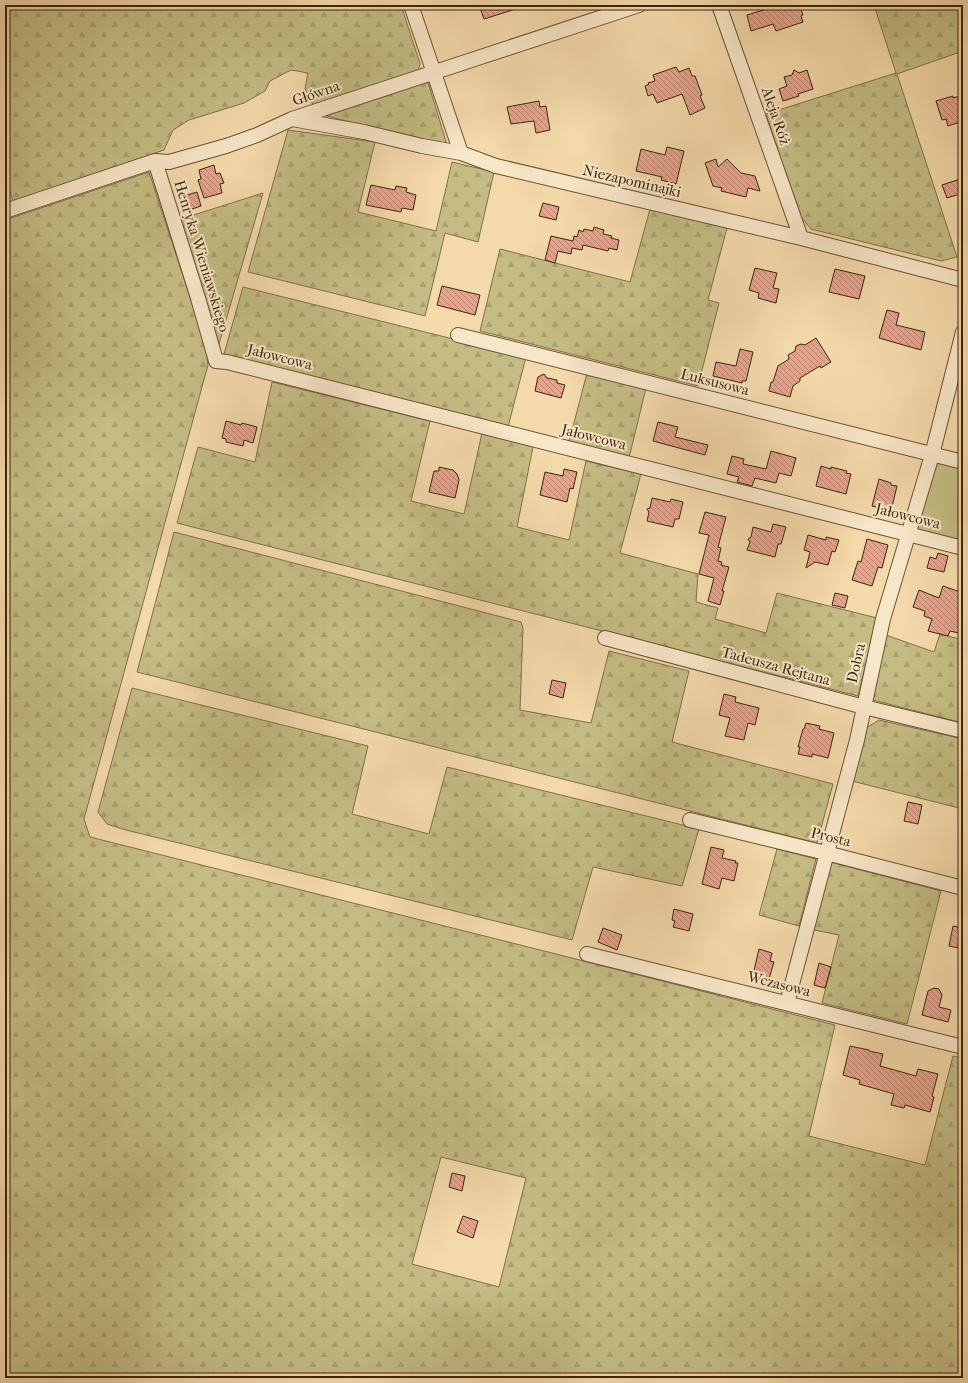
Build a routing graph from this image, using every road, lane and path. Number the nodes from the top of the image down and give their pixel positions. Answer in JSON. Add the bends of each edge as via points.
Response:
{"nodes":[{"id":1,"x":411,"y":5,"type":"edge"},
{"id":2,"x":639,"y":5,"type":"edge"},
{"id":3,"x":719,"y":5,"type":"edge"},
{"id":4,"x":434,"y":72,"type":"junction"},
{"id":5,"x":292,"y":119,"type":"junction"},
{"id":6,"x":461,"y":153,"type":"junction"},
{"id":7,"x":154,"y":161,"type":"junction"},
{"id":8,"x":5,"y":211,"type":"edge"},
{"id":9,"x":801,"y":238,"type":"junction"},
{"id":10,"x":963,"y":280,"type":"edge"},
{"id":11,"x":963,"y":332,"type":"edge"},
{"id":12,"x":458,"y":335,"type":"dead end"},
{"id":13,"x":216,"y":361,"type":"joint"},
{"id":14,"x":932,"y":455,"type":"junction"},
{"id":15,"x":963,"y":462,"type":"edge"},
{"id":16,"x":908,"y":534,"type":"junction"},
{"id":17,"x":963,"y":548,"type":"edge"},
{"id":18,"x":605,"y":638,"type":"dead end"},
{"id":19,"x":864,"y":707,"type":"junction"},
{"id":20,"x":963,"y":731,"type":"edge"},
{"id":21,"x":690,"y":820,"type":"dead end"},
{"id":22,"x":826,"y":853,"type":"junction"},
{"id":23,"x":963,"y":888,"type":"edge"},
{"id":24,"x":587,"y":954,"type":"dead end"},
{"id":25,"x":787,"y":1003,"type":"junction"},
{"id":26,"x":963,"y":1047,"type":"edge"}],
"edges":[{"from":1,"to":4,"type":"street"},
{"from":2,"to":4,"type":"street","name":"Główna"},
{"from":3,"to":9,"type":"street","name":"Aleja Róż"},
{"from":4,"to":5,"type":"street","name":"Główna"},
{"from":4,"to":6,"type":"street"},
{"from":5,"to":6,"type":"street","name":"Niezapominajki"},
{"from":5,"to":7,"type":"street","name":"Główna","via":[[226,146],[169,162]]},
{"from":6,"to":9,"type":"street","name":"Niezapominajki","via":[[496,166]]},
{"from":7,"to":8,"type":"street","name":"Główna"},
{"from":7,"to":13,"type":"street","name":"Henryka Wieniawskiego"},
{"from":9,"to":10,"type":"street","name":"Niezapominajki"},
{"from":11,"to":14,"type":"street","name":"Dobra"},
{"from":12,"to":14,"type":"street","name":"Luksusowa"},
{"from":13,"to":16,"type":"street","name":"Jałowcowa"},
{"from":14,"to":15,"type":"street","name":"Luksusowa"},
{"from":14,"to":16,"type":"street","name":"Dobra"},
{"from":16,"to":17,"type":"street","name":"Jałowcowa"},
{"from":16,"to":19,"type":"street","name":"Dobra","via":[[883,619]]},
{"from":18,"to":19,"type":"street","name":"Tadeusza Rejtana"},
{"from":19,"to":20,"type":"street","name":"Tadeusza Rejtana"},
{"from":19,"to":22,"type":"street","name":"Dobra"},
{"from":21,"to":22,"type":"street","name":"Prosta"},
{"from":22,"to":23,"type":"street","name":"Prosta"},
{"from":22,"to":25,"type":"street","name":"Dobra"},
{"from":24,"to":25,"type":"street","name":"Wczasowa"},
{"from":25,"to":26,"type":"street","name":"Wczasowa"}]}
